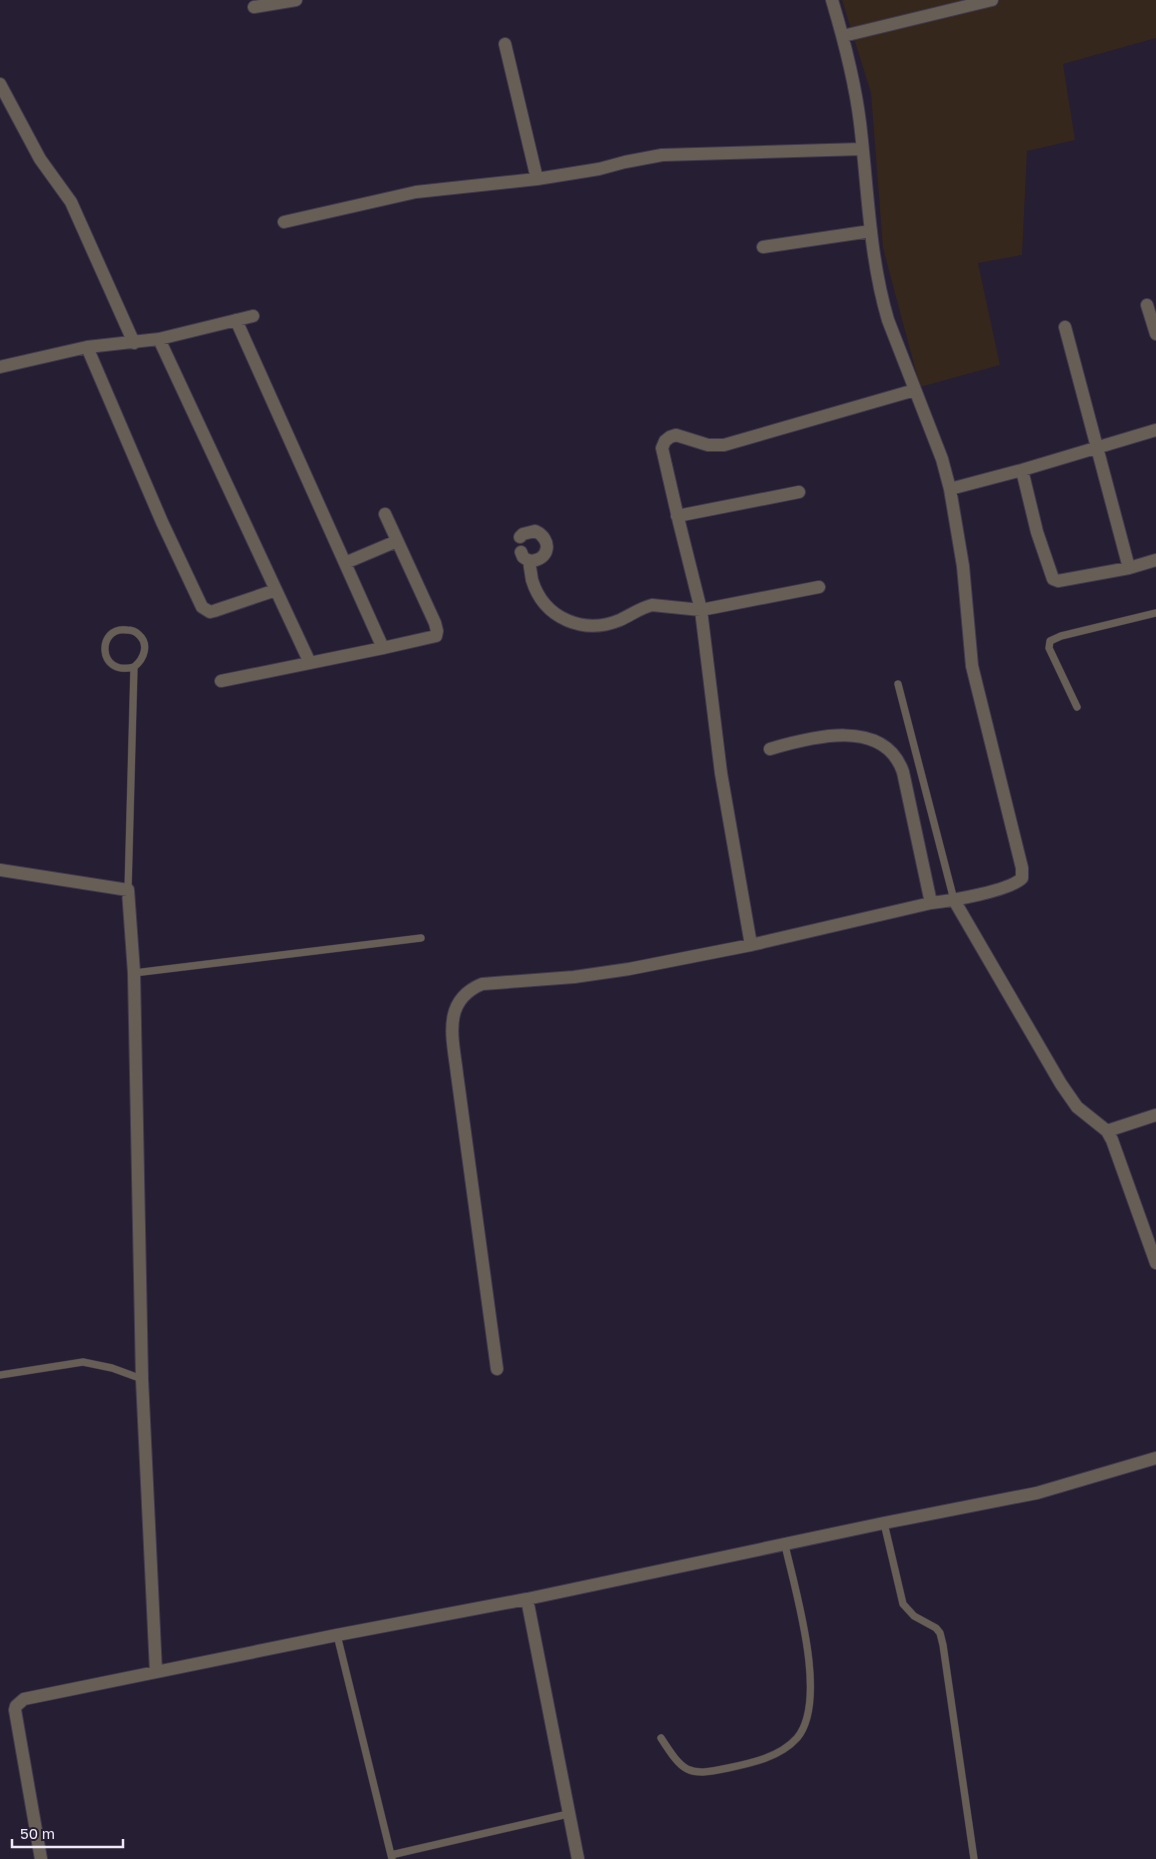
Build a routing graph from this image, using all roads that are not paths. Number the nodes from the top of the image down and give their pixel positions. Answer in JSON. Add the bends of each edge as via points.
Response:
{"nodes":[{"id":1,"x":296,"y":0,"type":"edge"},
{"id":2,"x":832,"y":0,"type":"edge"},
{"id":3,"x":992,"y":0,"type":"edge"},
{"id":4,"x":254,"y":7,"type":"dead end"},
{"id":5,"x":843,"y":36,"type":"junction"},
{"id":6,"x":505,"y":44,"type":"dead end"},
{"id":7,"x":0,"y":84,"type":"edge"},
{"id":8,"x":862,"y":149,"type":"junction"},
{"id":9,"x":537,"y":179,"type":"junction"},
{"id":10,"x":284,"y":222,"type":"dead end"},
{"id":11,"x":871,"y":231,"type":"junction"},
{"id":12,"x":763,"y":247,"type":"dead end"},
{"id":13,"x":1147,"y":305,"type":"dead end"},
{"id":14,"x":253,"y":316,"type":"dead end"},
{"id":15,"x":236,"y":320,"type":"junction"},
{"id":16,"x":1065,"y":327,"type":"dead end"},
{"id":17,"x":1156,"y":334,"type":"edge"},
{"id":18,"x":159,"y":339,"type":"junction"},
{"id":19,"x":134,"y":342,"type":"junction"},
{"id":20,"x":87,"y":347,"type":"junction"},
{"id":21,"x":0,"y":367,"type":"edge"},
{"id":22,"x":915,"y":390,"type":"junction"},
{"id":23,"x":1156,"y":430,"type":"edge"},
{"id":24,"x":1096,"y":448,"type":"junction"},
{"id":25,"x":1022,"y":470,"type":"junction"},
{"id":26,"x":950,"y":490,"type":"junction"},
{"id":27,"x":800,"y":492,"type":"dead end"},
{"id":28,"x":385,"y":514,"type":"dead end"},
{"id":29,"x":677,"y":516,"type":"junction"},
{"id":30,"x":520,"y":538,"type":"dead end"},
{"id":31,"x":397,"y":541,"type":"junction"},
{"id":32,"x":1156,"y":560,"type":"edge"},
{"id":33,"x":344,"y":563,"type":"junction"},
{"id":34,"x":1129,"y":568,"type":"junction"},
{"id":35,"x":819,"y":587,"type":"dead end"},
{"id":36,"x":276,"y":590,"type":"junction"},
{"id":37,"x":701,"y":610,"type":"junction"},
{"id":38,"x":1156,"y":613,"type":"edge"},
{"id":39,"x":383,"y":648,"type":"junction"},
{"id":40,"x":310,"y":663,"type":"junction"},
{"id":41,"x":134,"y":667,"type":"junction"},
{"id":42,"x":221,"y":681,"type":"dead end"},
{"id":43,"x":898,"y":684,"type":"dead end"},
{"id":44,"x":1077,"y":707,"type":"dead end"},
{"id":45,"x":770,"y":749,"type":"dead end"},
{"id":46,"x":0,"y":870,"type":"edge"},
{"id":47,"x":128,"y":890,"type":"junction"},
{"id":48,"x":954,"y":900,"type":"junction"},
{"id":49,"x":931,"y":903,"type":"junction"},
{"id":50,"x":421,"y":938,"type":"dead end"},
{"id":51,"x":751,"y":945,"type":"junction"},
{"id":52,"x":134,"y":973,"type":"junction"},
{"id":53,"x":1156,"y":1115,"type":"edge"},
{"id":54,"x":1107,"y":1131,"type":"junction"},
{"id":55,"x":1156,"y":1263,"type":"edge"},
{"id":56,"x":497,"y":1369,"type":"dead end"},
{"id":57,"x":0,"y":1375,"type":"edge"},
{"id":58,"x":142,"y":1379,"type":"junction"},
{"id":59,"x":1156,"y":1458,"type":"edge"},
{"id":60,"x":884,"y":1523,"type":"junction"},
{"id":61,"x":785,"y":1545,"type":"junction"},
{"id":62,"x":527,"y":1599,"type":"junction"},
{"id":63,"x":337,"y":1635,"type":"junction"},
{"id":64,"x":156,"y":1672,"type":"junction"},
{"id":65,"x":661,"y":1738,"type":"dead end"},
{"id":66,"x":568,"y":1814,"type":"junction"},
{"id":67,"x":392,"y":1857,"type":"edge"},
{"id":68,"x":41,"y":1859,"type":"edge"},
{"id":69,"x":578,"y":1859,"type":"edge"},
{"id":70,"x":974,"y":1859,"type":"edge"}],
"edges":[{"from":1,"to":4,"type":"street"},
{"from":2,"to":5,"type":"street"},
{"from":3,"to":5,"type":"street"},
{"from":5,"to":8,"type":"street","via":[[857,103]]},
{"from":6,"to":9,"type":"street"},
{"from":7,"to":19,"type":"street","via":[[40,159],[70,202]]},
{"from":8,"to":9,"type":"street","via":[[662,155]]},
{"from":8,"to":11,"type":"street"},
{"from":9,"to":10,"type":"street","via":[[416,192]]},
{"from":11,"to":12,"type":"street"},
{"from":11,"to":22,"type":"street","via":[[886,314]]},
{"from":13,"to":17,"type":"street"},
{"from":14,"to":15,"type":"street"},
{"from":15,"to":18,"type":"street"},
{"from":15,"to":33,"type":"street"},
{"from":16,"to":24,"type":"street"},
{"from":18,"to":19,"type":"street"},
{"from":18,"to":36,"type":"street"},
{"from":19,"to":20,"type":"street"},
{"from":20,"to":21,"type":"street"},
{"from":20,"to":36,"type":"street","via":[[202,608],[210,612]]},
{"from":22,"to":26,"type":"street","via":[[942,459]]},
{"from":22,"to":29,"type":"street","via":[[724,444],[708,445],[676,435],[670,437],[662,448]]},
{"from":23,"to":24,"type":"street"},
{"from":24,"to":25,"type":"street"},
{"from":24,"to":34,"type":"street"},
{"from":25,"to":26,"type":"street"},
{"from":25,"to":34,"type":"street","via":[[1037,532],[1053,579],[1058,581]]},
{"from":26,"to":48,"type":"street","via":[[963,566],[972,666],[1023,874],[1010,886]]},
{"from":27,"to":29,"type":"street"},
{"from":28,"to":31,"type":"street"},
{"from":29,"to":37,"type":"street"},
{"from":30,"to":37,"type":"street","via":[[529,531],[540,533],[547,543],[545,555],[540,559],[525,556],[538,592],[565,620],[579,625],[594,625],[620,620],[652,605]]},
{"from":31,"to":33,"type":"street"},
{"from":31,"to":39,"type":"street","via":[[438,633],[431,638]]},
{"from":32,"to":34,"type":"street"},
{"from":33,"to":39,"type":"street"},
{"from":35,"to":37,"type":"street"},
{"from":36,"to":40,"type":"street"},
{"from":37,"to":51,"type":"street","via":[[721,772]]},
{"from":38,"to":44,"type":"lane","via":[[1050,641],[1049,648]]},
{"from":39,"to":40,"type":"street"},
{"from":40,"to":42,"type":"street"},
{"from":41,"to":41,"type":"lane","via":[[118,668],[107,658],[106,642],[116,631],[131,630],[142,640],[144,656]]},
{"from":41,"to":47,"type":"lane"},
{"from":43,"to":48,"type":"lane"},
{"from":45,"to":49,"type":"street","via":[[826,735],[863,738],[890,750],[903,772]]},
{"from":46,"to":47,"type":"street"},
{"from":47,"to":52,"type":"street"},
{"from":48,"to":49,"type":"street"},
{"from":48,"to":54,"type":"street","via":[[1061,1084],[1077,1107]]},
{"from":49,"to":51,"type":"street"},
{"from":50,"to":52,"type":"lane"},
{"from":51,"to":56,"type":"street","via":[[601,974],[482,984],[459,1001],[452,1020],[456,1074]]},
{"from":52,"to":58,"type":"street"},
{"from":53,"to":54,"type":"street"},
{"from":54,"to":55,"type":"street"},
{"from":57,"to":58,"type":"lane","via":[[83,1362]]},
{"from":58,"to":64,"type":"street"},
{"from":59,"to":60,"type":"street","via":[[1037,1494]]},
{"from":60,"to":61,"type":"street"},
{"from":60,"to":70,"type":"lane","via":[[903,1604],[914,1616],[940,1633]]},
{"from":61,"to":62,"type":"street"},
{"from":61,"to":65,"type":"lane","via":[[811,1677],[804,1728],[797,1738],[776,1754],[705,1773],[692,1772],[682,1766]]},
{"from":62,"to":63,"type":"street"},
{"from":62,"to":66,"type":"street"},
{"from":63,"to":64,"type":"street"},
{"from":63,"to":67,"type":"lane"},
{"from":64,"to":68,"type":"street","via":[[24,1699],[16,1706]]},
{"from":66,"to":67,"type":"lane"},
{"from":66,"to":69,"type":"street"}]}
